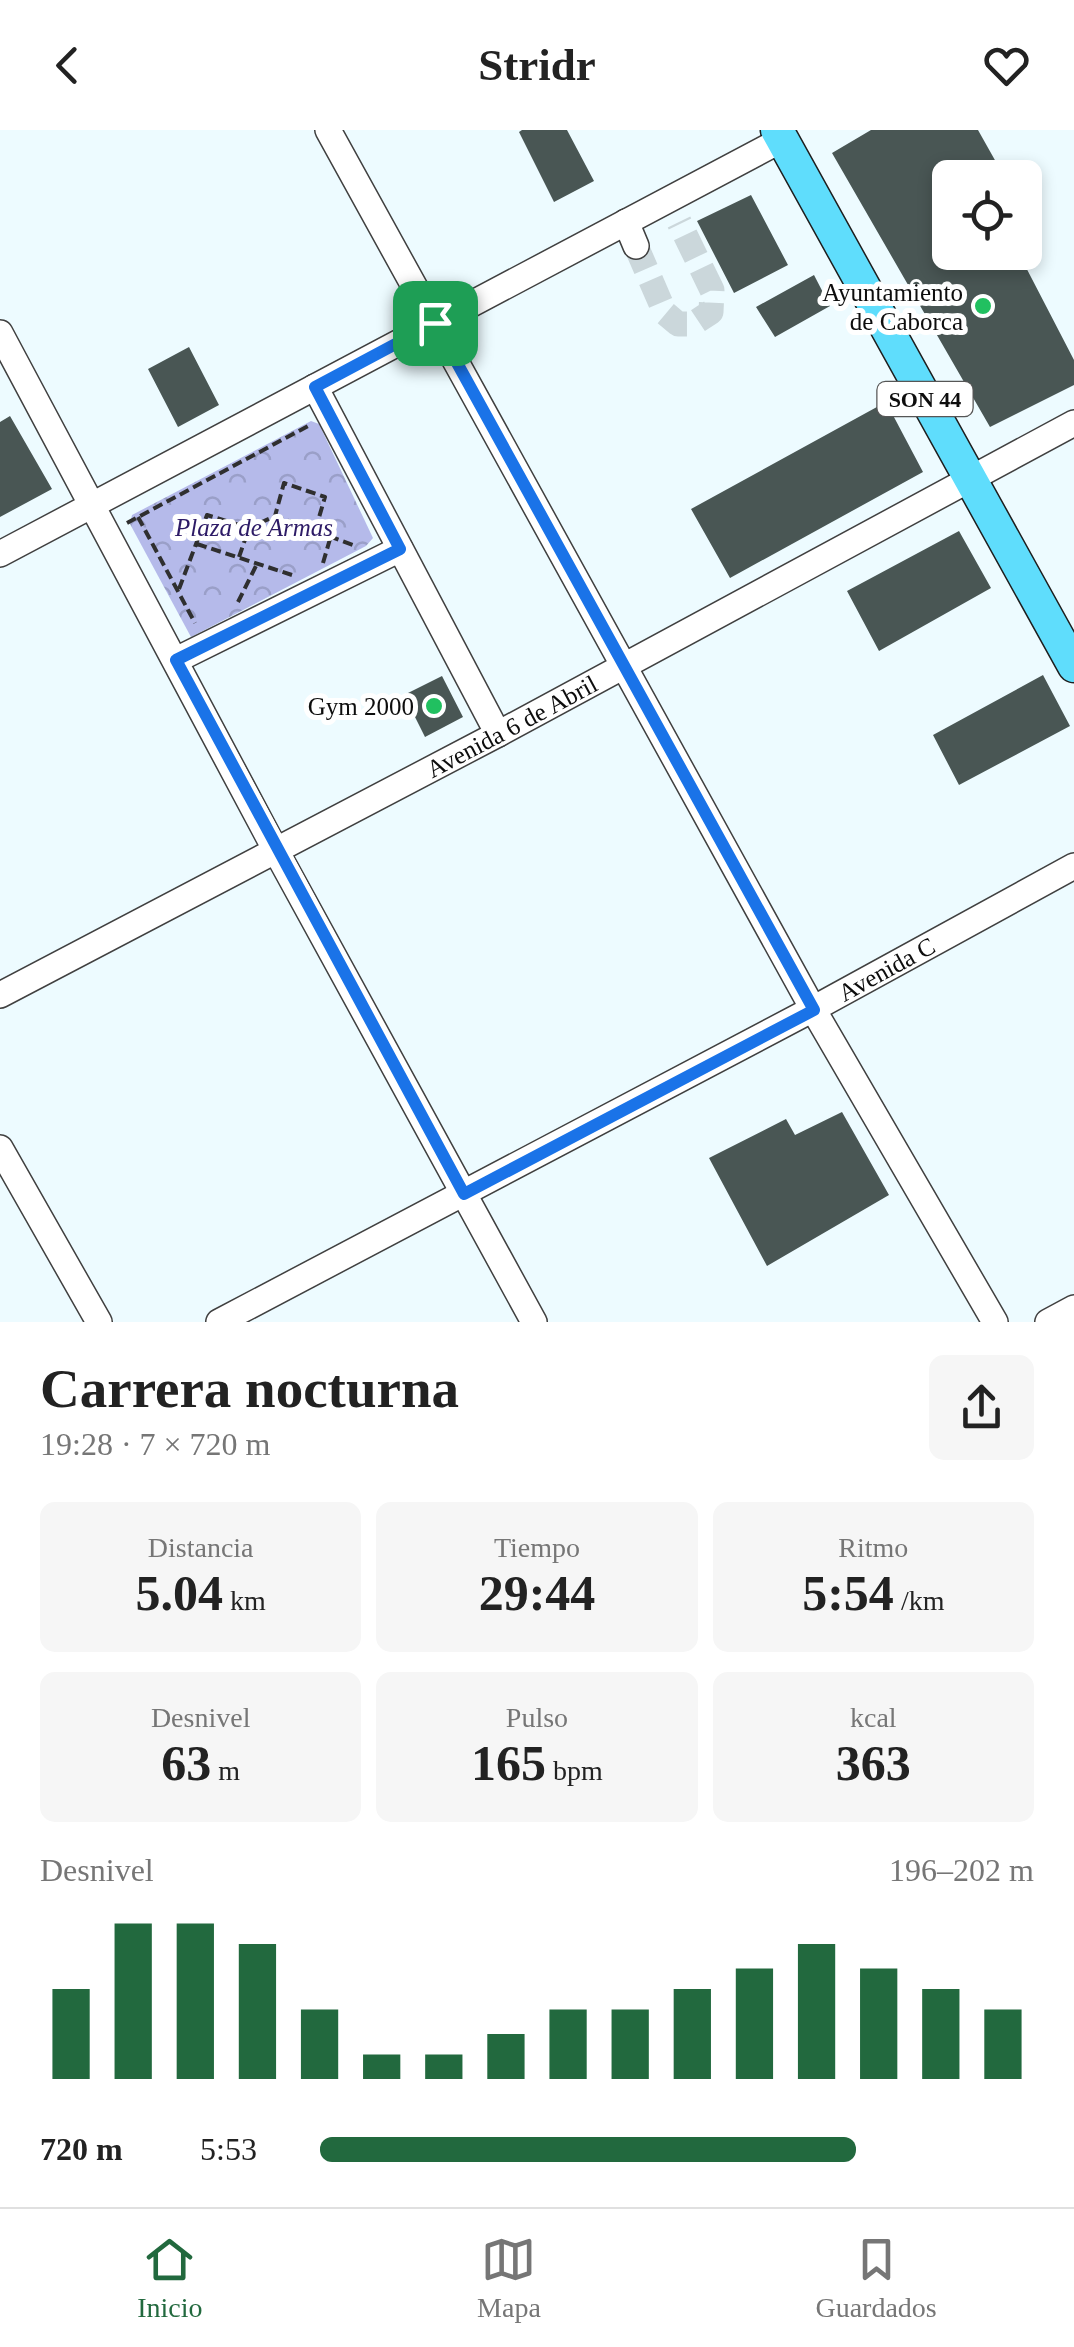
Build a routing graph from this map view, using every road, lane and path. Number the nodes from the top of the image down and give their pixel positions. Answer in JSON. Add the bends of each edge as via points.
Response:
{"nodes":[{"id":1,"x":328,"y":130,"type":"edge"},
{"id":2,"x":787,"y":133,"type":"edge"},
{"id":3,"x":435,"y":323,"type":"junction"},
{"id":4,"x":0,"y":333,"type":"edge"},
{"id":5,"x":315,"y":387,"type":"junction"},
{"id":6,"x":330,"y":414,"type":"junction"},
{"id":7,"x":1074,"y":424,"type":"edge"},
{"id":8,"x":969,"y":480,"type":"junction"},
{"id":9,"x":92,"y":506,"type":"junction"},
{"id":10,"x":275,"y":516,"type":"junction"},
{"id":11,"x":138,"y":517,"type":"junction"},
{"id":12,"x":249,"y":528,"type":"junction"},
{"id":13,"x":315,"y":531,"type":"junction"},
{"id":14,"x":108,"y":534,"type":"junction"},
{"id":15,"x":331,"y":537,"type":"junction"},
{"id":16,"x":196,"y":544,"type":"junction"},
{"id":17,"x":356,"y":546,"type":"dead end"},
{"id":18,"x":400,"y":549,"type":"junction"},
{"id":19,"x":0,"y":554,"type":"edge"},
{"id":20,"x":239,"y":557,"type":"junction"},
{"id":21,"x":322,"y":563,"type":"dead end"},
{"id":22,"x":257,"y":564,"type":"junction"},
{"id":23,"x":297,"y":576,"type":"dead end"},
{"id":24,"x":179,"y":589,"type":"junction"},
{"id":25,"x":233,"y":611,"type":"dead end"},
{"id":26,"x":198,"y":628,"type":"dead end"},
{"id":27,"x":176,"y":660,"type":"junction"},
{"id":28,"x":623,"y":665,"type":"junction"},
{"id":29,"x":1074,"y":666,"type":"edge"},
{"id":30,"x":498,"y":734,"type":"junction"},
{"id":31,"x":275,"y":849,"type":"junction"},
{"id":32,"x":1074,"y":866,"type":"edge"},
{"id":33,"x":0,"y":995,"type":"edge"},
{"id":34,"x":814,"y":1010,"type":"junction"},
{"id":35,"x":0,"y":1148,"type":"edge"},
{"id":36,"x":464,"y":1194,"type":"junction"},
{"id":37,"x":1074,"y":1308,"type":"edge"},
{"id":38,"x":99,"y":1322,"type":"edge"},
{"id":39,"x":219,"y":1322,"type":"edge"},
{"id":40,"x":534,"y":1322,"type":"edge"},
{"id":41,"x":995,"y":1322,"type":"edge"},
{"id":42,"x":1048,"y":1322,"type":"edge"}],
"edges":[{"from":1,"to":3,"type":"street"},
{"from":2,"to":3,"type":"street","via":[[631,234]]},
{"from":2,"to":8,"type":"main road","number":"SON 44"},
{"from":3,"to":5,"type":"street"},
{"from":3,"to":28,"type":"street"},
{"from":4,"to":9,"type":"street"},
{"from":5,"to":6,"type":"street"},
{"from":5,"to":9,"type":"street"},
{"from":6,"to":11,"type":"path"},
{"from":6,"to":18,"type":"street"},
{"from":7,"to":8,"type":"street","name":"Avenida 6 de Abril"},
{"from":8,"to":28,"type":"street","name":"Avenida 6 de Abril"},
{"from":8,"to":29,"type":"main road","number":"SON 44"},
{"from":9,"to":14,"type":"street"},
{"from":9,"to":19,"type":"street"},
{"from":10,"to":12,"type":"path"},
{"from":10,"to":13,"type":"path"},
{"from":10,"to":13,"type":"path","via":[[284,483],[325,497]]},
{"from":11,"to":14,"type":"path"},
{"from":11,"to":24,"type":"path"},
{"from":12,"to":16,"type":"path","via":[[207,514]]},
{"from":12,"to":20,"type":"path"},
{"from":13,"to":15,"type":"path"},
{"from":14,"to":27,"type":"street"},
{"from":15,"to":17,"type":"path"},
{"from":15,"to":21,"type":"path"},
{"from":16,"to":20,"type":"path"},
{"from":16,"to":24,"type":"path"},
{"from":18,"to":27,"type":"street"},
{"from":18,"to":30,"type":"street"},
{"from":20,"to":22,"type":"path"},
{"from":22,"to":23,"type":"path"},
{"from":22,"to":25,"type":"path"},
{"from":24,"to":26,"type":"path"},
{"from":27,"to":31,"type":"street"},
{"from":28,"to":30,"type":"street","name":"Avenida 6 de Abril"},
{"from":28,"to":34,"type":"street"},
{"from":30,"to":31,"type":"street","name":"Avenida 6 de Abril"},
{"from":31,"to":33,"type":"street","name":"Avenida 6 de Abril"},
{"from":31,"to":36,"type":"street"},
{"from":32,"to":34,"type":"street","name":"Avenida C"},
{"from":34,"to":36,"type":"street","name":"Avenida C"},
{"from":34,"to":41,"type":"street"},
{"from":35,"to":38,"type":"street"},
{"from":36,"to":39,"type":"street","name":"Avenida C"},
{"from":36,"to":40,"type":"street"},
{"from":37,"to":42,"type":"street"}]}
